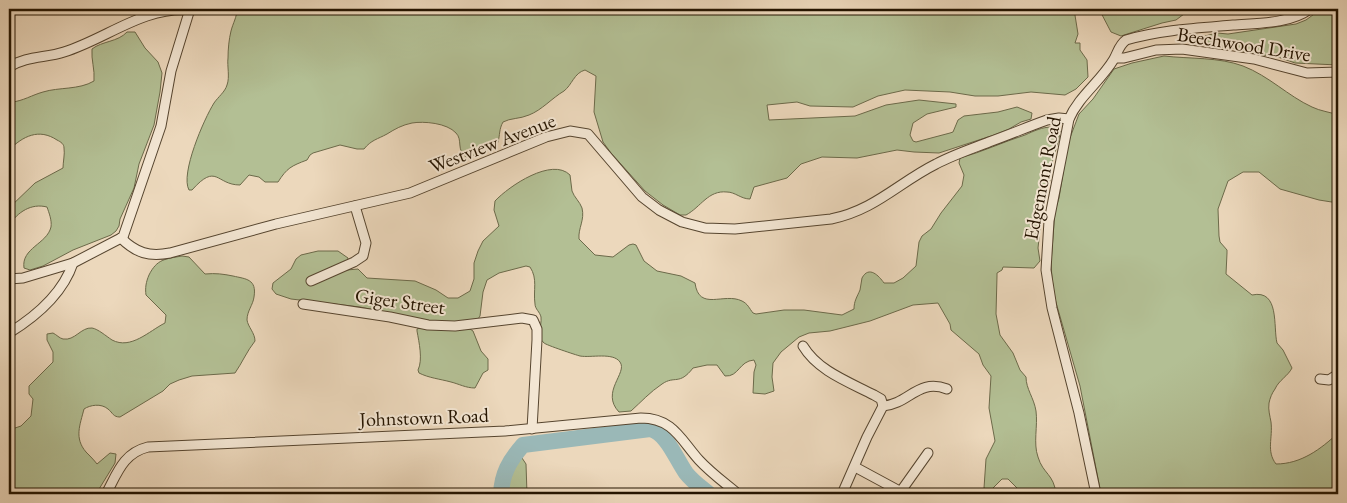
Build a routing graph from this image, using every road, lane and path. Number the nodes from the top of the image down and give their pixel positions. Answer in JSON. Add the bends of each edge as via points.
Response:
{"nodes":[{"id":1,"x":190,"y":9,"type":"edge"},
{"id":2,"x":1310,"y":9,"type":"edge"},
{"id":3,"x":1300,"y":12,"type":"edge"},
{"id":4,"x":1115,"y":58,"type":"junction"},
{"id":5,"x":9,"y":67,"type":"edge"},
{"id":6,"x":1338,"y":72,"type":"edge"},
{"id":7,"x":1069,"y":119,"type":"junction"},
{"id":8,"x":355,"y":206,"type":"junction"},
{"id":9,"x":121,"y":238,"type":"junction"},
{"id":10,"x":73,"y":263,"type":"junction"},
{"id":11,"x":9,"y":279,"type":"edge"},
{"id":12,"x":311,"y":280,"type":"dead end"},
{"id":13,"x":302,"y":304,"type":"dead end"},
{"id":14,"x":9,"y":333,"type":"edge"},
{"id":15,"x":803,"y":346,"type":"dead end"},
{"id":16,"x":1338,"y":374,"type":"edge"},
{"id":17,"x":1320,"y":379,"type":"dead end"},
{"id":18,"x":947,"y":389,"type":"dead end"},
{"id":19,"x":883,"y":406,"type":"junction"},
{"id":20,"x":532,"y":429,"type":"junction"},
{"id":21,"x":928,"y":453,"type":"dead end"},
{"id":22,"x":856,"y":466,"type":"junction"},
{"id":23,"x":903,"y":493,"type":"edge"},
{"id":24,"x":106,"y":494,"type":"edge"},
{"id":25,"x":738,"y":494,"type":"edge"},
{"id":26,"x":842,"y":494,"type":"edge"},
{"id":27,"x":1096,"y":494,"type":"edge"}],
"edges":[{"from":1,"to":5,"type":"street","via":[[140,19],[78,47],[24,60]]},
{"from":1,"to":9,"type":"street","via":[[172,65],[161,126]]},
{"from":2,"to":3,"type":"street","name":"Edgemont Road"},
{"from":3,"to":4,"type":"street","name":"Edgemont Road","via":[[1276,21],[1131,39],[1122,43]]},
{"from":4,"to":6,"type":"street","name":"Beechwood Drive","via":[[1182,48],[1254,59],[1307,73]]},
{"from":4,"to":7,"type":"street","name":"Edgemont Road","via":[[1076,105]]},
{"from":7,"to":8,"type":"street","name":"Westview Avenue","via":[[1047,120],[950,157],[926,168],[866,208],[831,219],[735,229],[705,228],[682,222],[642,197],[588,134],[570,131],[546,137],[419,190]]},
{"from":7,"to":27,"type":"street","name":"Edgemont Road","via":[[1049,221],[1046,276]]},
{"from":8,"to":9,"type":"street","name":"Westview Avenue","via":[[160,255],[139,252]]},
{"from":8,"to":12,"type":"street","via":[[366,243],[363,256]]},
{"from":9,"to":10,"type":"street"},
{"from":10,"to":11,"type":"street","via":[[36,275]]},
{"from":10,"to":14,"type":"street","via":[[66,279],[46,304]]},
{"from":13,"to":20,"type":"street","name":"Giger Street","via":[[428,325],[455,326],[522,318],[533,320],[537,340]]},
{"from":15,"to":19,"type":"street","via":[[816,363],[881,399]]},
{"from":16,"to":17,"type":"street","via":[[1329,380]]},
{"from":18,"to":19,"type":"street","via":[[933,385]]},
{"from":19,"to":22,"type":"street"},
{"from":20,"to":24,"type":"street","name":"Johnstown Road","via":[[148,447],[126,458]]},
{"from":20,"to":25,"type":"street","name":"Johnstown Road","via":[[641,418],[657,420],[671,427],[700,461]]},
{"from":21,"to":23,"type":"street"},
{"from":22,"to":23,"type":"street"},
{"from":22,"to":26,"type":"street"}]}
